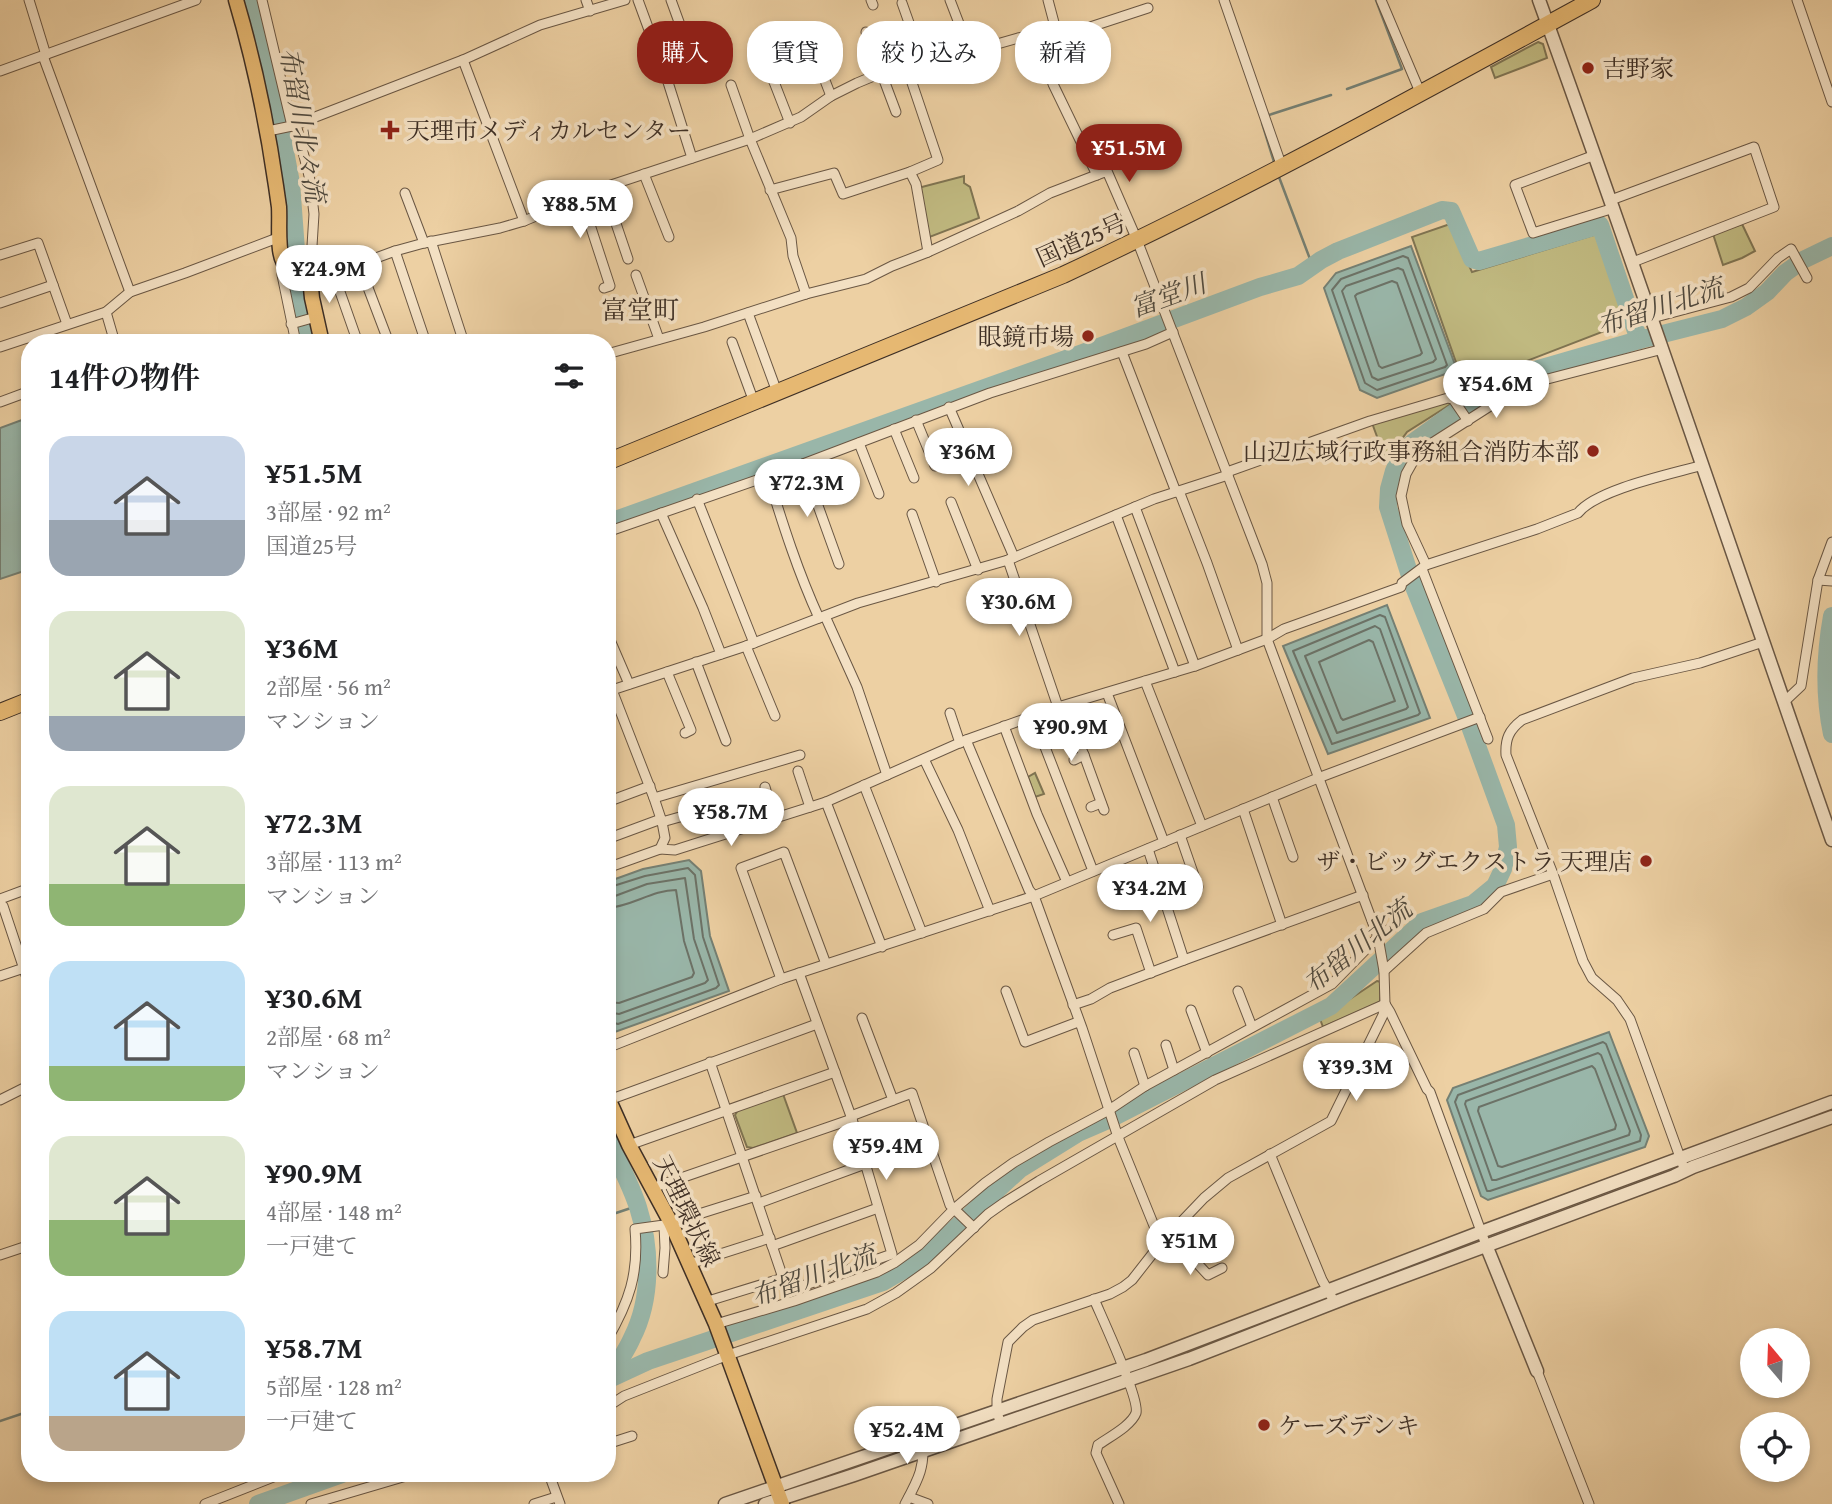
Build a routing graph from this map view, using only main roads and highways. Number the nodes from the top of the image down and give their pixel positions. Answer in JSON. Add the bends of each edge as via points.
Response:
{"nodes":[{"id":1,"x":236,"y":0,"type":"edge"},
{"id":2,"x":1592,"y":0,"type":"edge"},
{"id":3,"x":320,"y":334,"type":"edge"},
{"id":4,"x":616,"y":458,"type":"edge"},
{"id":5,"x":21,"y":704,"type":"edge"},
{"id":6,"x":0,"y":712,"type":"edge"},
{"id":7,"x":616,"y":1116,"type":"edge"},
{"id":8,"x":779,"y":1497,"type":"edge"}],
"edges":[{"from":1,"to":3,"type":"main road","via":[[268,131],[285,263],[308,276]]},
{"from":2,"to":4,"type":"highway","name":"国道25号","via":[[1282,167],[1063,275]]},
{"from":5,"to":6,"type":"highway"},
{"from":7,"to":8,"type":"main road","name":"天理環状線","via":[[717,1327]]}]}
